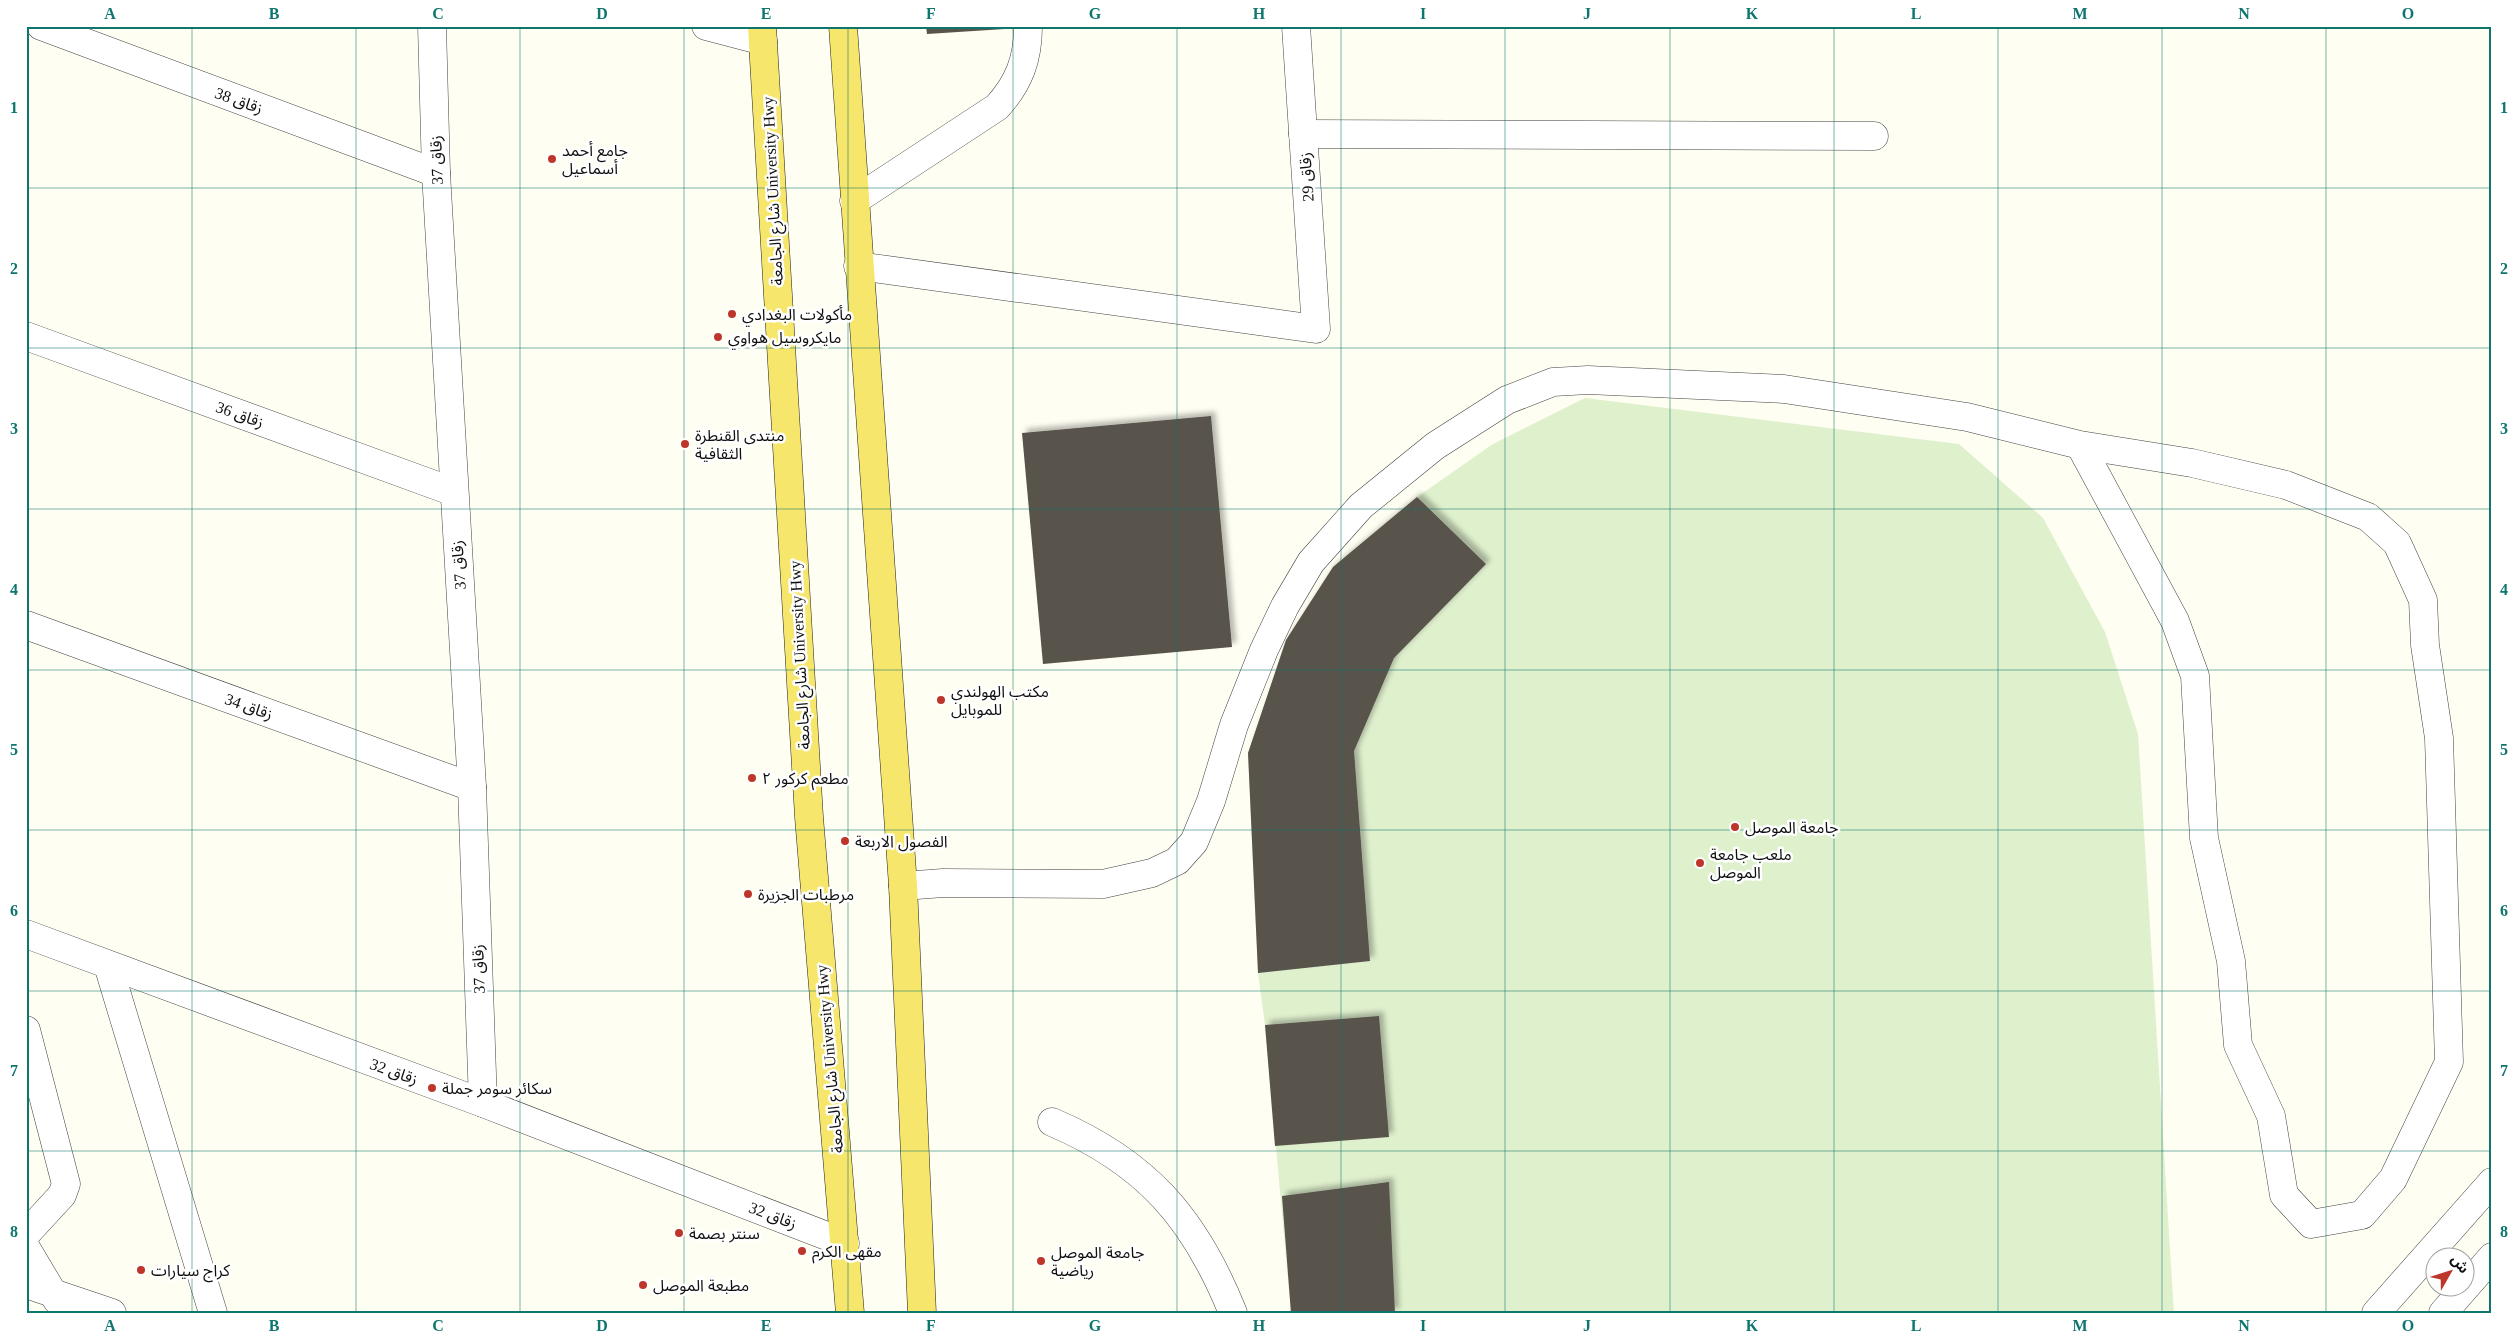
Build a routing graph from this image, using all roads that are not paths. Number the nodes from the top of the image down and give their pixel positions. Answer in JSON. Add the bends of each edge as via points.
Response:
{"nodes":[{"id":1,"x":42,"y":26,"type":"edge"},
{"id":2,"x":432,"y":26,"type":"edge"},
{"id":3,"x":706,"y":26,"type":"edge"},
{"id":4,"x":843,"y":26,"type":"edge"},
{"id":5,"x":1296,"y":26,"type":"edge"},
{"id":6,"x":1028,"y":27,"type":"edge"},
{"id":7,"x":763,"y":34,"type":"edge"},
{"id":8,"x":1303,"y":134,"type":"junction"},
{"id":9,"x":1874,"y":136,"type":"dead end"},
{"id":10,"x":436,"y":173,"type":"junction"},
{"id":11,"x":854,"y":201,"type":"junction"},
{"id":12,"x":858,"y":266,"type":"junction"},
{"id":13,"x":26,"y":336,"type":"edge"},
{"id":14,"x":2080,"y":445,"type":"junction"},
{"id":15,"x":454,"y":492,"type":"junction"},
{"id":16,"x":26,"y":625,"type":"edge"},
{"id":17,"x":472,"y":787,"type":"junction"},
{"id":18,"x":903,"y":886,"type":"junction"},
{"id":19,"x":26,"y":934,"type":"edge"},
{"id":20,"x":108,"y":965,"type":"junction"},
{"id":21,"x":26,"y":1030,"type":"edge"},
{"id":22,"x":483,"y":1103,"type":"junction"},
{"id":23,"x":1052,"y":1122,"type":"dead end"},
{"id":24,"x":2492,"y":1182,"type":"edge"},
{"id":25,"x":26,"y":1234,"type":"edge"},
{"id":26,"x":845,"y":1243,"type":"junction"},
{"id":27,"x":26,"y":1248,"type":"edge"},
{"id":28,"x":2492,"y":1257,"type":"edge"},
{"id":29,"x":26,"y":1284,"type":"edge"},
{"id":30,"x":58,"y":1304,"type":"edge"},
{"id":31,"x":112,"y":1313,"type":"edge"},
{"id":32,"x":213,"y":1313,"type":"edge"},
{"id":33,"x":850,"y":1313,"type":"edge"},
{"id":34,"x":922,"y":1313,"type":"edge"},
{"id":35,"x":1232,"y":1313,"type":"edge"},
{"id":36,"x":2376,"y":1313,"type":"edge"},
{"id":37,"x":2443,"y":1313,"type":"edge"}],
"edges":[{"from":1,"to":10,"type":"street","name":"زقاق 38"},
{"from":2,"to":10,"type":"street","name":"زقاق 37"},
{"from":3,"to":7,"type":"street"},
{"from":4,"to":11,"type":"main road"},
{"from":5,"to":8,"type":"street","name":"زقاق 29"},
{"from":6,"to":11,"type":"street","via":[[1026,54],[1018,80],[997,107]]},
{"from":7,"to":26,"type":"main road","name":"شارع الجامعة University Hwy","via":[[808,817]]},
{"from":8,"to":9,"type":"street"},
{"from":8,"to":12,"type":"street","name":"زقاق 29","via":[[1316,329]]},
{"from":10,"to":15,"type":"street","name":"زقاق 37"},
{"from":11,"to":12,"type":"main road"},
{"from":12,"to":18,"type":"main road"},
{"from":13,"to":15,"type":"street","name":"زقاق 36"},
{"from":14,"to":14,"type":"street","via":[[2175,621],[2195,676],[2204,838],[2231,961],[2238,1045],[2271,1116],[2284,1195],[2311,1224],[2362,1215],[2393,1179],[2449,1062],[2440,738],[2425,645],[2423,600],[2397,544],[2368,518],[2286,486],[2192,463]]},
{"from":14,"to":18,"type":"street","via":[[1967,418],[1784,389],[1588,380],[1553,382],[1507,400],[1435,446],[1361,506],[1312,562],[1285,606],[1264,650],[1194,842],[1177,861],[1152,873],[1103,884],[943,883]]},
{"from":15,"to":17,"type":"street","name":"زقاق 37"},
{"from":16,"to":17,"type":"street","name":"زقاق 34"},
{"from":17,"to":22,"type":"street","name":"زقاق 37"},
{"from":18,"to":34,"type":"main road"},
{"from":19,"to":20,"type":"street","name":"زقاق 32"},
{"from":20,"to":22,"type":"street","name":"زقاق 32"},
{"from":20,"to":32,"type":"street"},
{"from":21,"to":25,"type":"street","via":[[66,1184],[62,1195]]},
{"from":22,"to":26,"type":"street","name":"زقاق 32"},
{"from":23,"to":35,"type":"street","via":[[1110,1152],[1161,1193],[1182,1218],[1205,1255]]},
{"from":24,"to":36,"type":"street"},
{"from":26,"to":33,"type":"main road","name":"شارع الجامعة University Hwy"},
{"from":27,"to":30,"type":"street"},
{"from":28,"to":37,"type":"street"},
{"from":29,"to":30,"type":"street"},
{"from":30,"to":31,"type":"street"}]}
